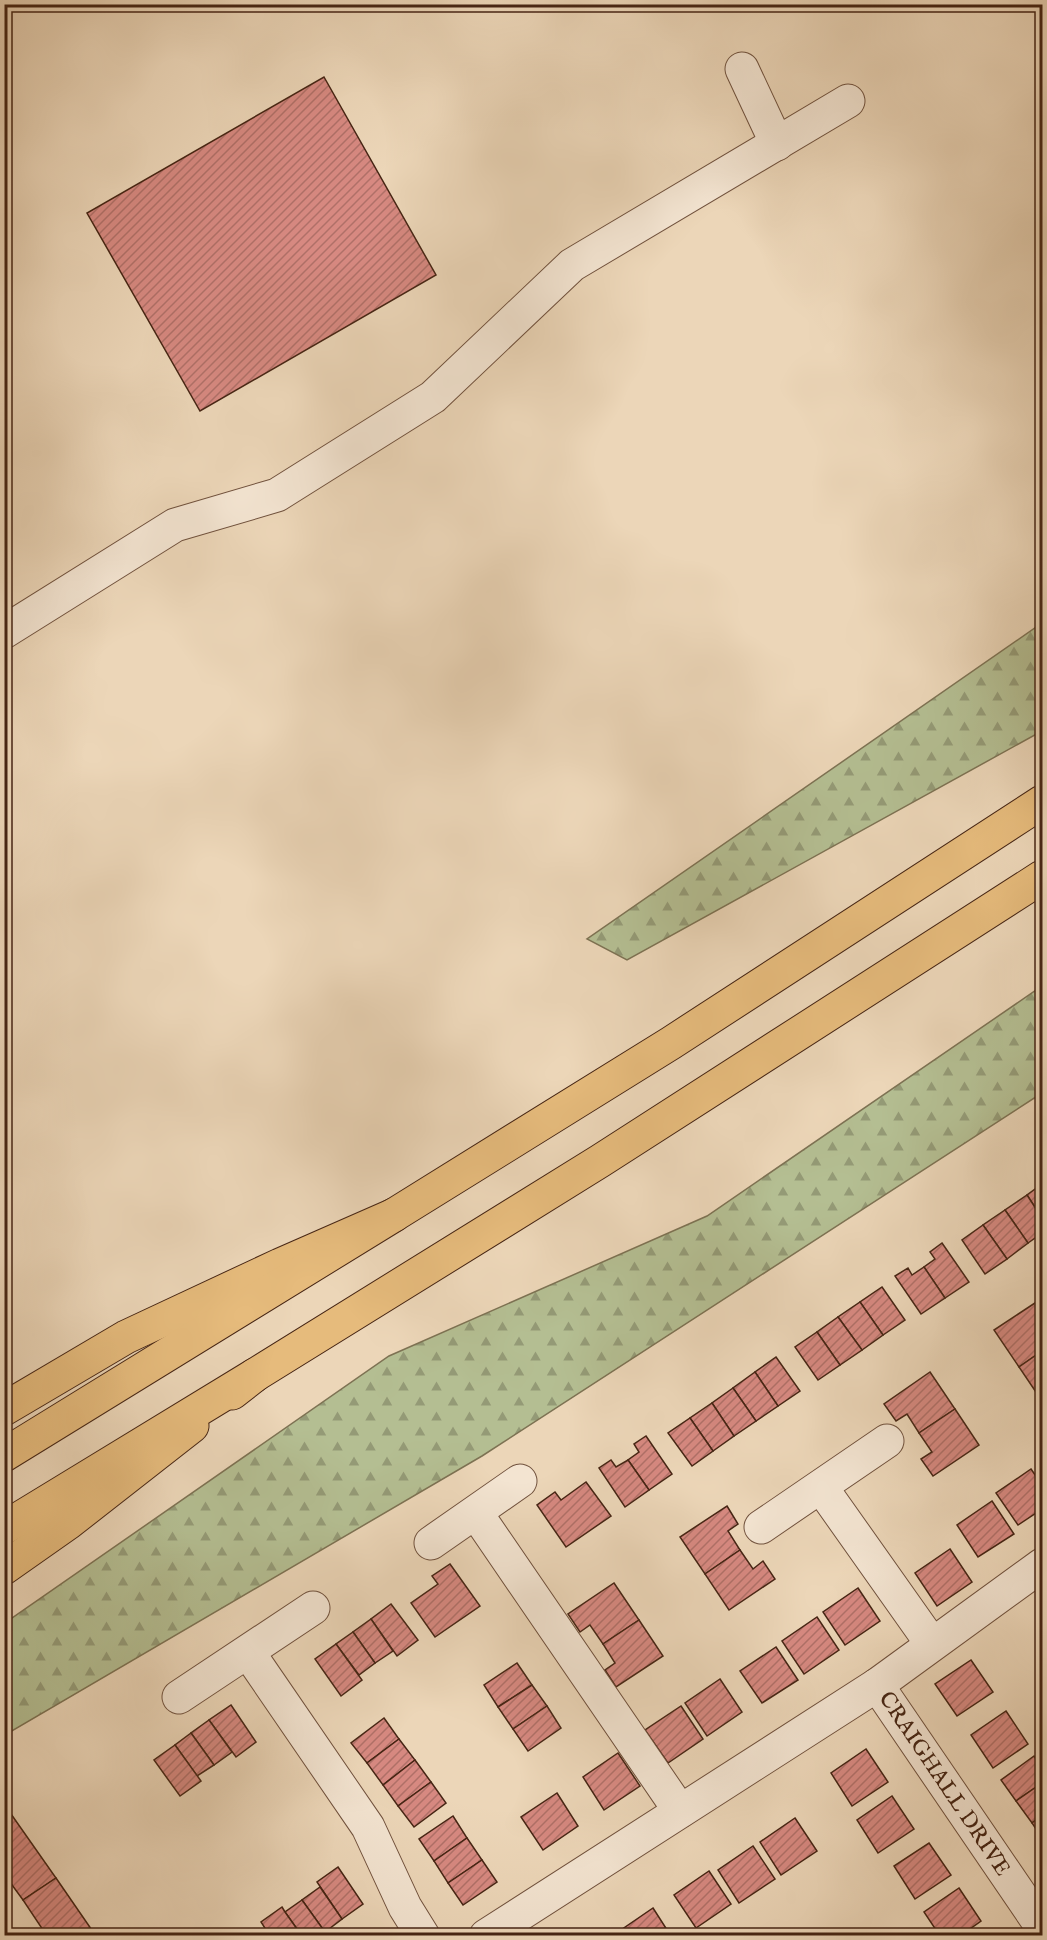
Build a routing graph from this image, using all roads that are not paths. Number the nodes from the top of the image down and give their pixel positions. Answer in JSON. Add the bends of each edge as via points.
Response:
{"nodes":[{"id":1,"x":742,"y":69,"type":"dead end"},
{"id":2,"x":848,"y":101,"type":"dead end"},
{"id":3,"x":777,"y":144,"type":"junction"},
{"id":4,"x":4,"y":632,"type":"edge"},
{"id":5,"x":1042,"y":802,"type":"edge"},
{"id":6,"x":1042,"y":877,"type":"edge"},
{"id":7,"x":394,"y":1215,"type":"junction"},
{"id":8,"x":255,"y":1375,"type":"junction"},
{"id":9,"x":4,"y":1409,"type":"edge"},
{"id":10,"x":887,"y":1441,"type":"dead end"},
{"id":11,"x":4,"y":1455,"type":"edge"},
{"id":12,"x":520,"y":1481,"type":"dead end"},
{"id":13,"x":821,"y":1488,"type":"junction"},
{"id":14,"x":476,"y":1513,"type":"junction"},
{"id":15,"x":761,"y":1527,"type":"dead end"},
{"id":16,"x":4,"y":1528,"type":"edge"},
{"id":17,"x":431,"y":1543,"type":"dead end"},
{"id":18,"x":1042,"y":1565,"type":"edge"},
{"id":19,"x":4,"y":1568,"type":"edge"},
{"id":20,"x":313,"y":1608,"type":"dead end"},
{"id":21,"x":932,"y":1644,"type":"junction"},
{"id":22,"x":248,"y":1652,"type":"junction"},
{"id":23,"x":877,"y":1685,"type":"junction"},
{"id":24,"x":179,"y":1697,"type":"dead end"},
{"id":25,"x":680,"y":1811,"type":"junction"},
{"id":26,"x":1035,"y":1929,"type":"edge"},
{"id":27,"x":423,"y":1935,"type":"edge"},
{"id":28,"x":486,"y":1935,"type":"edge"}],
"edges":[{"from":1,"to":3,"type":"street"},
{"from":2,"to":3,"type":"street"},
{"from":3,"to":4,"type":"street","via":[[572,265],[433,397],[278,495],[175,525]]},
{"from":5,"to":7,"type":"main road","via":[[671,1044]]},
{"from":6,"to":8,"type":"main road","via":[[600,1161]]},
{"from":7,"to":9,"type":"main road","via":[[126,1337]]},
{"from":7,"to":11,"type":"main road"},
{"from":8,"to":16,"type":"main road"},
{"from":8,"to":19,"type":"main road","via":[[68,1523]]},
{"from":10,"to":13,"type":"street"},
{"from":12,"to":14,"type":"street"},
{"from":13,"to":15,"type":"street"},
{"from":13,"to":21,"type":"street"},
{"from":14,"to":17,"type":"street"},
{"from":14,"to":25,"type":"street"},
{"from":18,"to":21,"type":"street"},
{"from":20,"to":22,"type":"street"},
{"from":21,"to":23,"type":"street"},
{"from":22,"to":24,"type":"street"},
{"from":22,"to":27,"type":"street","via":[[368,1827],[405,1907]]},
{"from":23,"to":25,"type":"street","name":"CRAIGHALL DRIVE"},
{"from":23,"to":26,"type":"street","name":"CRAIGHALL DRIVE"},
{"from":25,"to":28,"type":"street","name":"CRAIGHALL DRIVE"}]}
